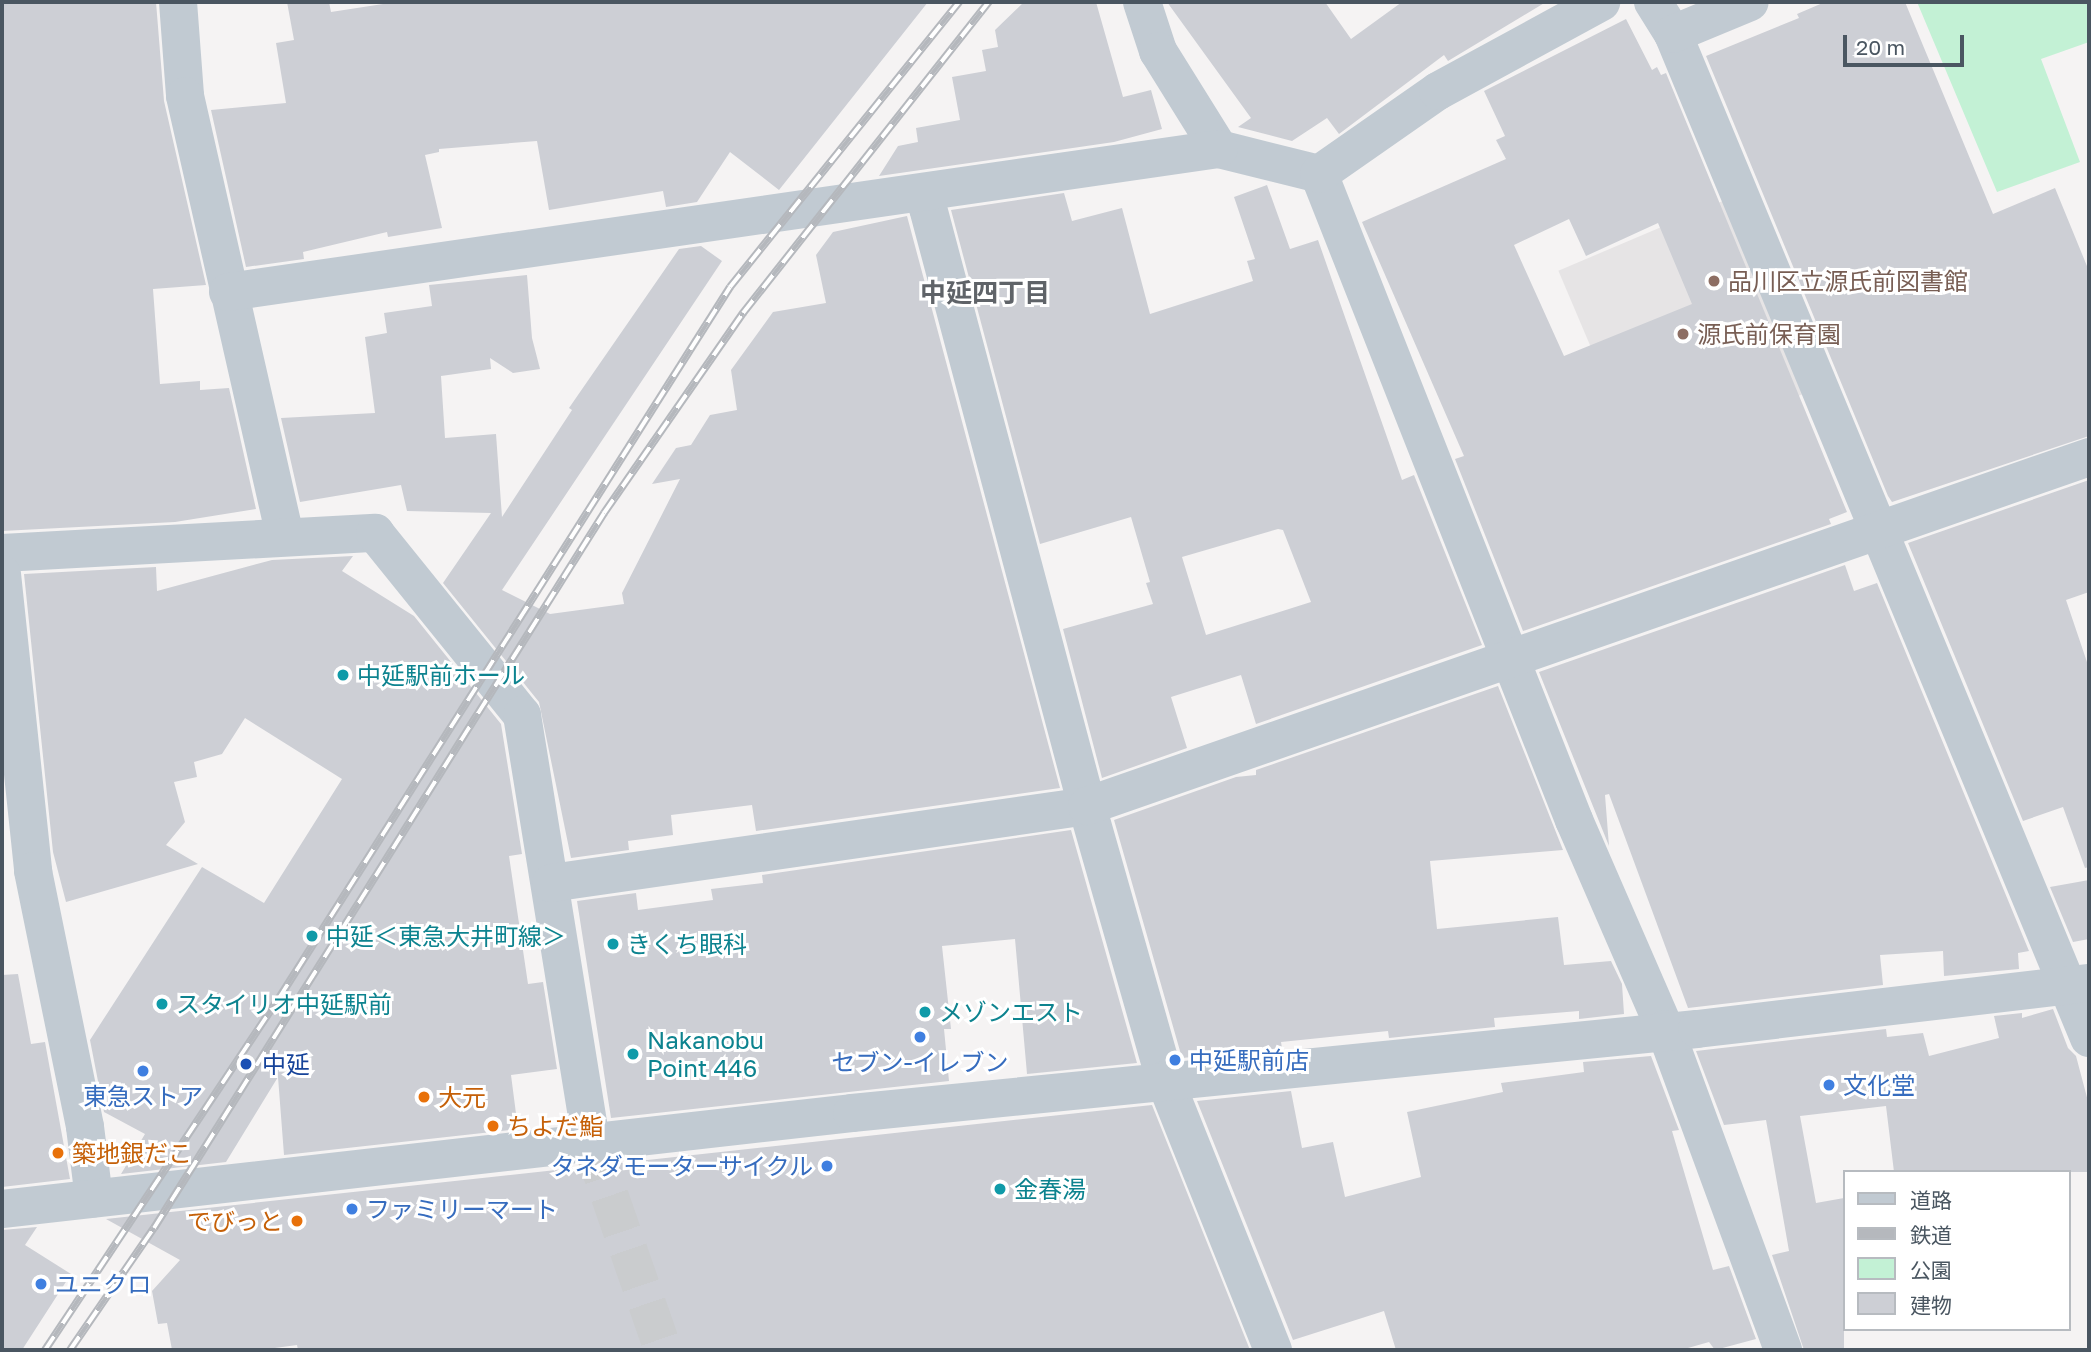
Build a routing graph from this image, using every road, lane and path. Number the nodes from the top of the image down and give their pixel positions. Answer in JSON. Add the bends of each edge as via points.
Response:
{"nodes":[{"id":1,"x":178,"y":2,"type":"edge"},
{"id":2,"x":1142,"y":2,"type":"edge"},
{"id":3,"x":1601,"y":2,"type":"edge"},
{"id":4,"x":1653,"y":2,"type":"edge"},
{"id":5,"x":1749,"y":2,"type":"edge"},
{"id":6,"x":1673,"y":34,"type":"junction"},
{"id":7,"x":1219,"y":149,"type":"junction"},
{"id":8,"x":1319,"y":174,"type":"junction"},
{"id":9,"x":928,"y":194,"type":"junction"},
{"id":10,"x":229,"y":292,"type":"junction"},
{"id":11,"x":2089,"y":457,"type":"edge"},
{"id":12,"x":1879,"y":529,"type":"junction"},
{"id":13,"x":285,"y":536,"type":"junction"},
{"id":14,"x":2,"y":553,"type":"edge"},
{"id":15,"x":2,"y":575,"type":"edge"},
{"id":16,"x":1509,"y":658,"type":"junction"},
{"id":17,"x":1087,"y":806,"type":"junction"},
{"id":18,"x":551,"y":883,"type":"junction"},
{"id":19,"x":2079,"y":984,"type":"edge"},
{"id":20,"x":1665,"y":1030,"type":"junction"},
{"id":21,"x":2089,"y":1038,"type":"edge"},
{"id":22,"x":1165,"y":1080,"type":"junction"},
{"id":23,"x":591,"y":1142,"type":"junction"},
{"id":24,"x":94,"y":1198,"type":"junction"},
{"id":25,"x":2,"y":1209,"type":"edge"},
{"id":26,"x":1273,"y":1350,"type":"edge"},
{"id":27,"x":1783,"y":1350,"type":"edge"}],
"edges":[{"from":1,"to":10,"type":"street","via":[[185,96]]},
{"from":2,"to":7,"type":"street","via":[[1158,51]]},
{"from":3,"to":8,"type":"street","via":[[1438,91]]},
{"from":4,"to":6,"type":"street"},
{"from":5,"to":6,"type":"street"},
{"from":6,"to":12,"type":"street"},
{"from":7,"to":8,"type":"street"},
{"from":7,"to":9,"type":"street"},
{"from":8,"to":16,"type":"street"},
{"from":9,"to":10,"type":"street"},
{"from":9,"to":17,"type":"street","via":[[928,208]]},
{"from":10,"to":13,"type":"street"},
{"from":11,"to":12,"type":"street"},
{"from":12,"to":16,"type":"street"},
{"from":12,"to":19,"type":"street"},
{"from":13,"to":14,"type":"street"},
{"from":13,"to":18,"type":"street","via":[[375,533],[522,715]]},
{"from":15,"to":24,"type":"street","via":[[33,871],[85,1126]]},
{"from":16,"to":17,"type":"street"},
{"from":16,"to":20,"type":"street"},
{"from":17,"to":18,"type":"street"},
{"from":17,"to":22,"type":"street"},
{"from":18,"to":23,"type":"street"},
{"from":19,"to":20,"type":"street"},
{"from":19,"to":21,"type":"street"},
{"from":20,"to":22,"type":"street"},
{"from":20,"to":27,"type":"street"},
{"from":22,"to":23,"type":"street"},
{"from":22,"to":26,"type":"street"},
{"from":23,"to":24,"type":"street"},
{"from":24,"to":25,"type":"street"}]}
